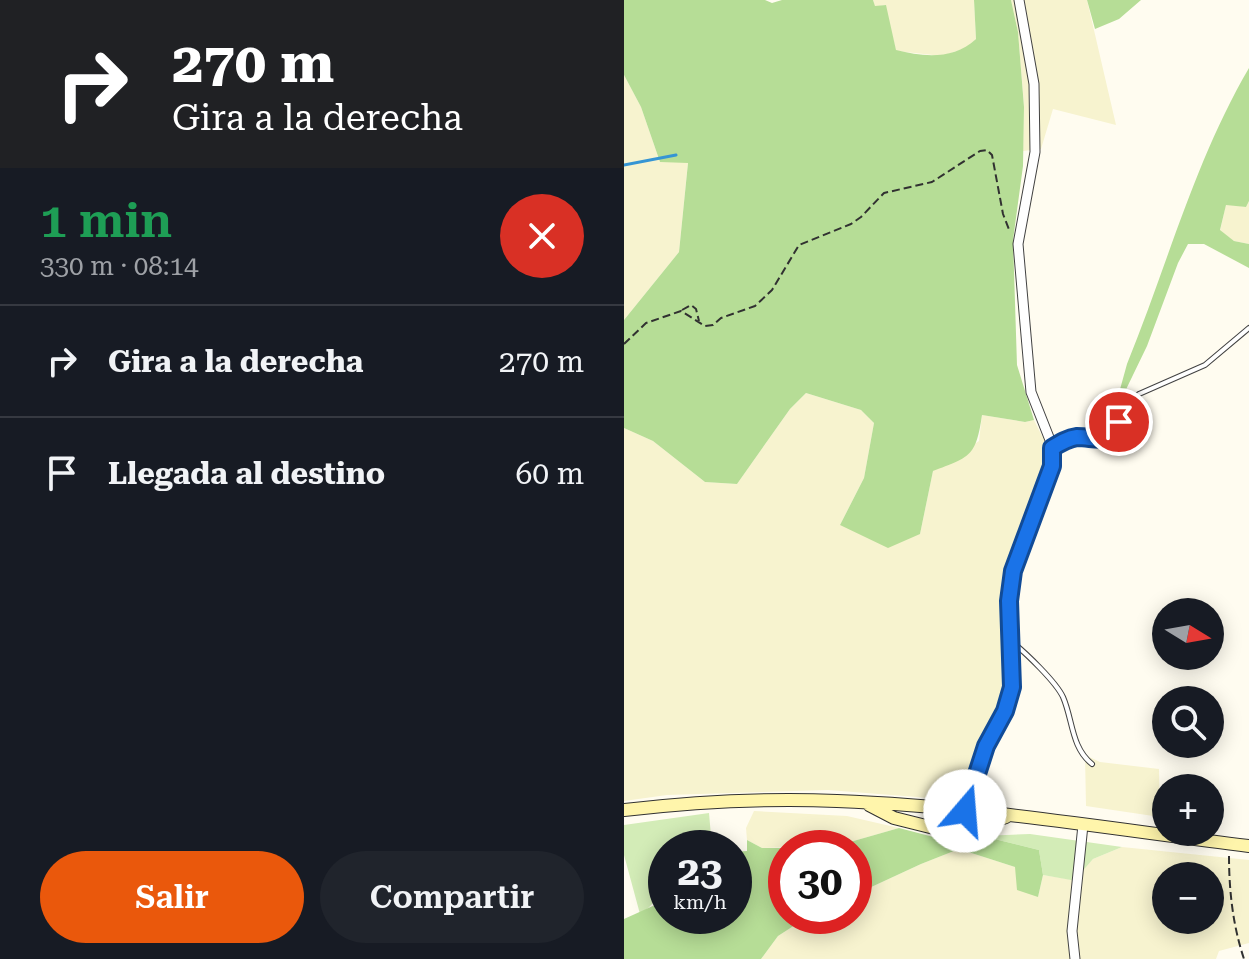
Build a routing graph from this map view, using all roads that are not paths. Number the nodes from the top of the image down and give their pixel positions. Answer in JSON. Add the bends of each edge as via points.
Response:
{"nodes":[{"id":1,"x":1019,"y":0,"type":"edge"},
{"id":2,"x":1249,"y":328,"type":"edge"},
{"id":3,"x":1052,"y":448,"type":"junction"},
{"id":4,"x":1012,"y":642,"type":"junction"},
{"id":5,"x":1092,"y":764,"type":"dead end"},
{"id":6,"x":862,"y":802,"type":"junction"},
{"id":7,"x":624,"y":810,"type":"edge"},
{"id":8,"x":965,"y":811,"type":"junction"},
{"id":9,"x":1009,"y":816,"type":"junction"},
{"id":10,"x":1083,"y":825,"type":"junction"},
{"id":11,"x":952,"y":831,"type":"junction"},
{"id":12,"x":1249,"y":846,"type":"edge"},
{"id":13,"x":1075,"y":959,"type":"edge"}],
"edges":[{"from":1,"to":3,"type":"street","via":[[1034,84],[1035,152],[1019,240],[1031,392]]},
{"from":2,"to":3,"type":"lane","via":[[1205,365],[1139,394],[1113,436],[1077,437]]},
{"from":3,"to":4,"type":"street","via":[[1052,466],[1013,571]]},
{"from":4,"to":5,"type":"lane","via":[[1062,694],[1078,749]]},
{"from":4,"to":8,"type":"street","via":[[1012,687]]},
{"from":6,"to":7,"type":"main road","via":[[751,800]]},
{"from":6,"to":8,"type":"main road"},
{"from":6,"to":11,"type":"main road","via":[[894,818]]},
{"from":8,"to":9,"type":"main road"},
{"from":8,"to":11,"type":"main road"},
{"from":9,"to":10,"type":"main road"},
{"from":9,"to":11,"type":"main road"},
{"from":10,"to":12,"type":"main road"},
{"from":10,"to":13,"type":"street","via":[[1072,931]]}]}
